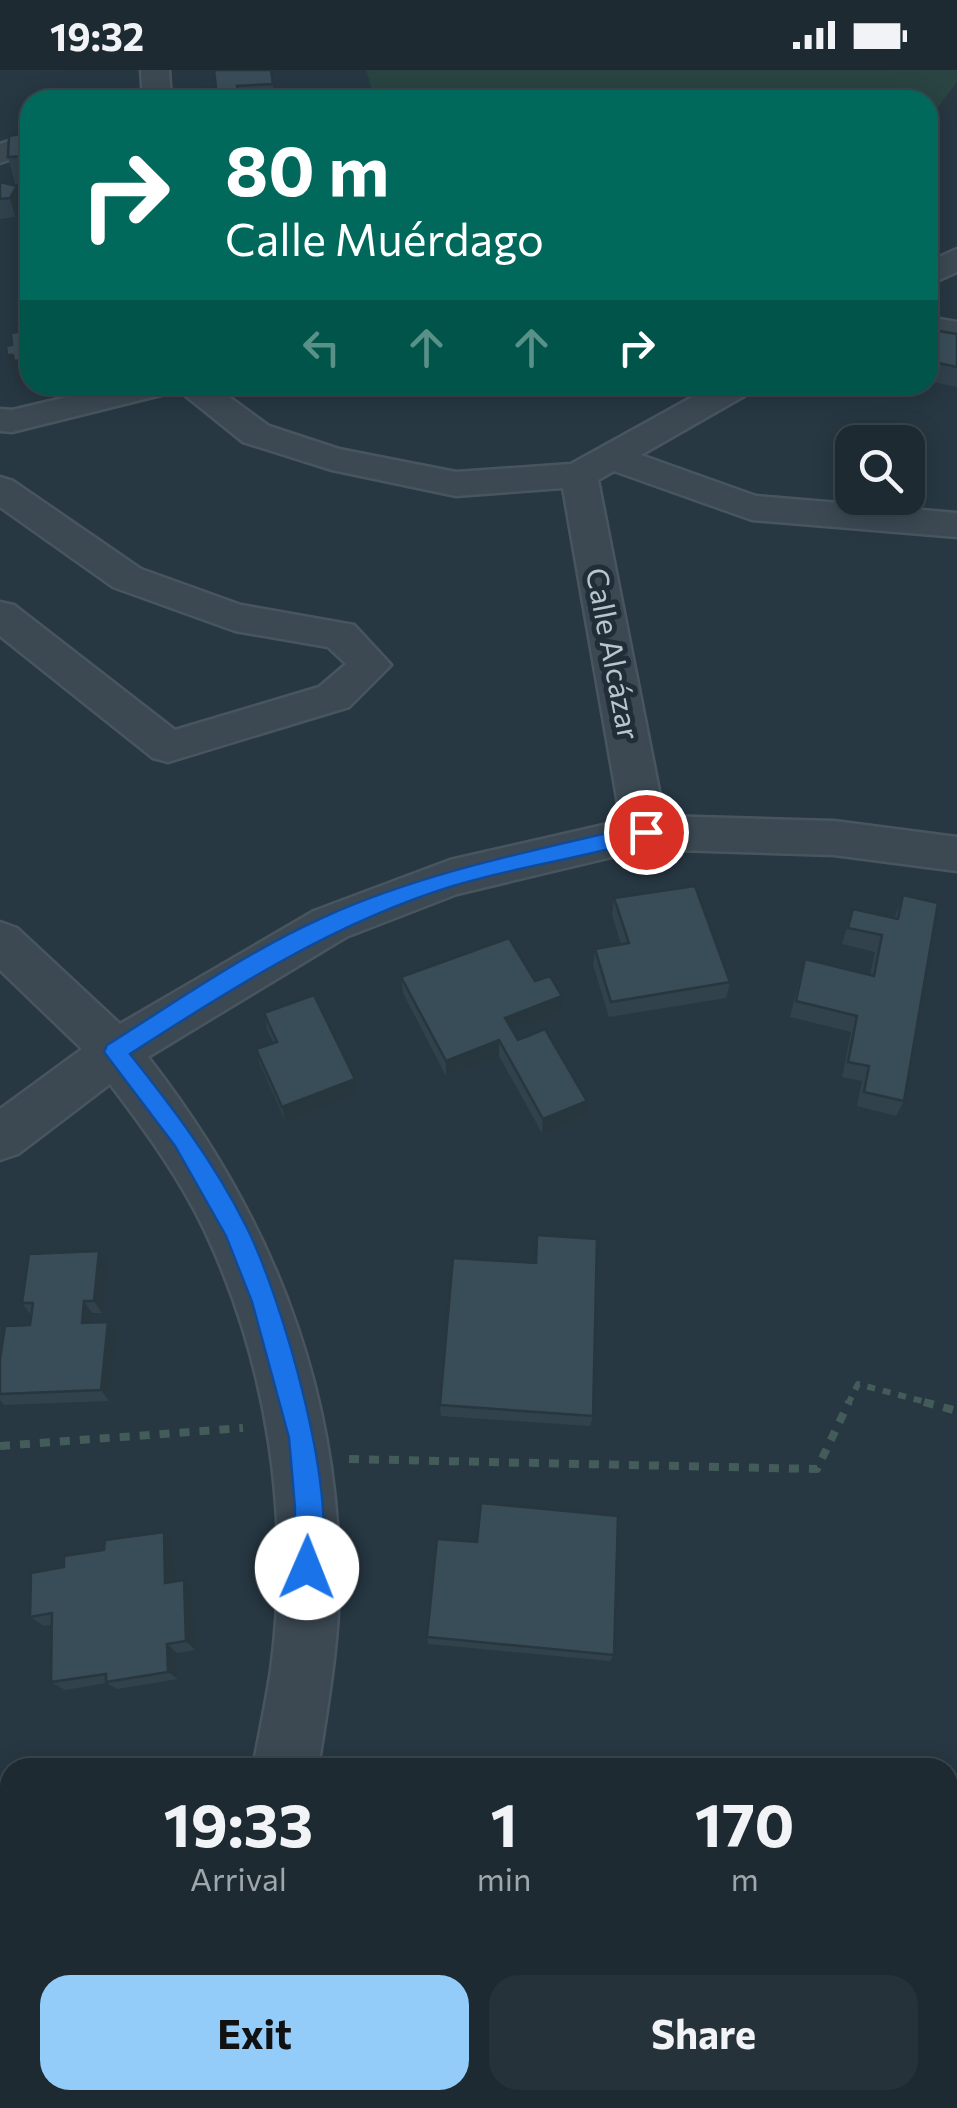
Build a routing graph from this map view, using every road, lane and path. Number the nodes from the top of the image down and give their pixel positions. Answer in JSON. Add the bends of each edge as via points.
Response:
{"nodes":[{"id":1,"x":117,"y":395,"type":"edge"},
{"id":2,"x":204,"y":395,"type":"edge"},
{"id":3,"x":722,"y":395,"type":"edge"},
{"id":4,"x":6,"y":420,"type":"edge"},
{"id":5,"x":0,"y":458,"type":"edge"},
{"id":6,"x":596,"y":467,"type":"junction"},
{"id":7,"x":0,"y":489,"type":"edge"},
{"id":8,"x":957,"y":526,"type":"edge"},
{"id":9,"x":0,"y":614,"type":"edge"},
{"id":10,"x":646,"y":832,"type":"junction"},
{"id":11,"x":957,"y":854,"type":"edge"},
{"id":12,"x":0,"y":941,"type":"edge"},
{"id":13,"x":115,"y":1052,"type":"junction"},
{"id":14,"x":0,"y":1138,"type":"edge"},
{"id":15,"x":957,"y":1411,"type":"edge"},
{"id":16,"x":301,"y":1440,"type":"junction"},
{"id":17,"x":0,"y":1446,"type":"edge"},
{"id":18,"x":287,"y":1758,"type":"edge"}],
"edges":[{"from":1,"to":4,"type":"street"},
{"from":2,"to":6,"type":"street","via":[[256,434],[332,459],[456,484]]},
{"from":3,"to":6,"type":"street"},
{"from":4,"to":5,"type":"street"},
{"from":6,"to":8,"type":"street","via":[[752,508]]},
{"from":6,"to":10,"type":"street","name":"Calle Alcázar"},
{"from":7,"to":9,"type":"street","via":[[127,578],[236,618],[340,635],[371,665],[334,697],[168,747]]},
{"from":10,"to":11,"type":"street","via":[[834,838]]},
{"from":10,"to":13,"type":"street","via":[[450,878],[330,924]]},
{"from":12,"to":13,"type":"street"},
{"from":13,"to":14,"type":"street"},
{"from":13,"to":16,"type":"street","via":[[183,1139],[236,1231],[278,1346]]},
{"from":15,"to":16,"type":"path","via":[[858,1384],[817,1468]]},
{"from":16,"to":17,"type":"path"},
{"from":16,"to":18,"type":"street","via":[[308,1508],[303,1651]]}]}
